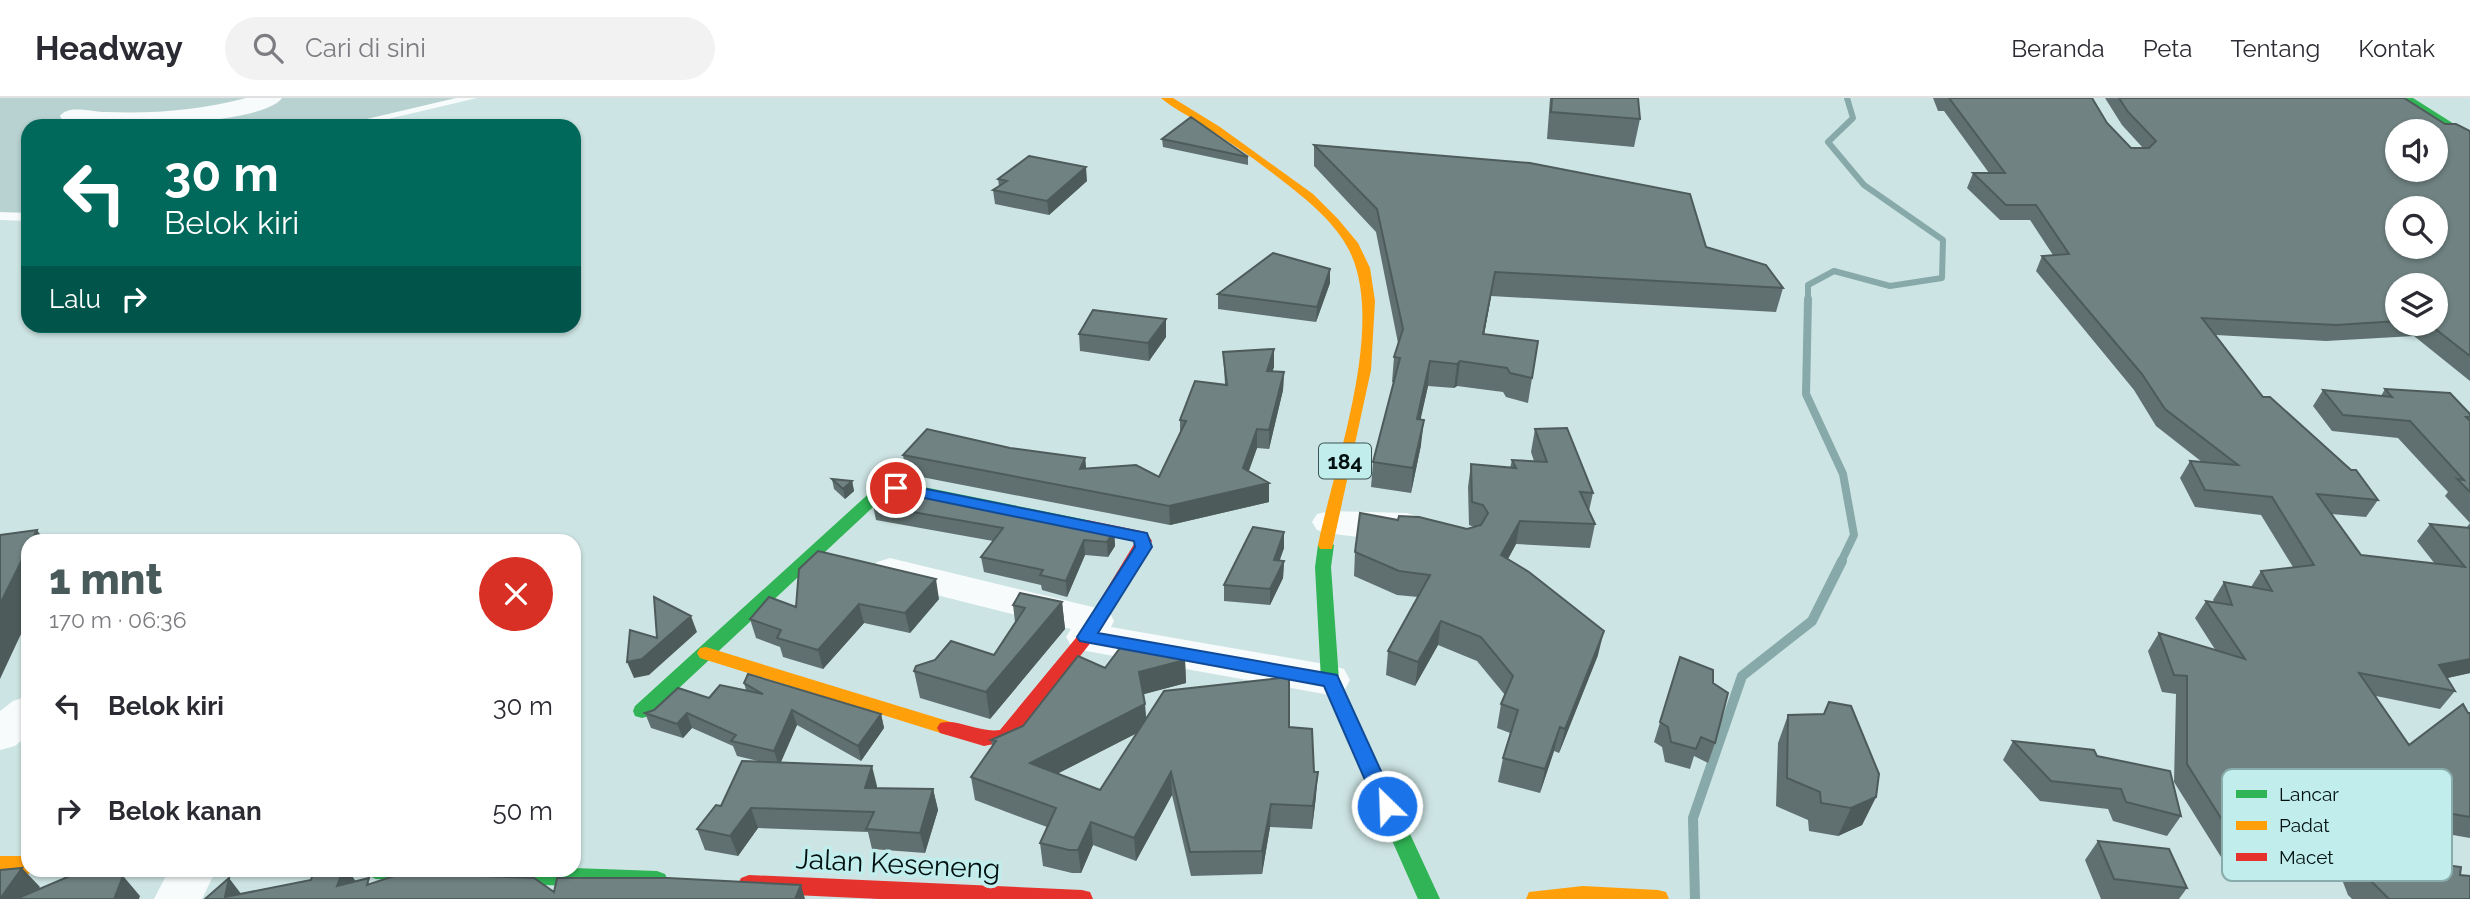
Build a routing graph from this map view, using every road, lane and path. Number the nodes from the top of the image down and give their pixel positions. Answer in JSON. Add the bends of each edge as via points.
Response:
{"nodes":[{"id":1,"x":271,"y":98,"type":"edge"},
{"id":2,"x":471,"y":98,"type":"edge"},
{"id":3,"x":1166,"y":98,"type":"edge"},
{"id":4,"x":2406,"y":98,"type":"edge"},
{"id":5,"x":71,"y":116,"type":"dead end"},
{"id":6,"x":94,"y":119,"type":"edge"},
{"id":7,"x":156,"y":119,"type":"edge"},
{"id":8,"x":375,"y":119,"type":"edge"},
{"id":9,"x":2470,"y":138,"type":"edge"},
{"id":10,"x":0,"y":216,"type":"edge"},
{"id":11,"x":21,"y":217,"type":"edge"},
{"id":12,"x":1330,"y":522,"type":"junction"},
{"id":13,"x":1440,"y":530,"type":"edge"},
{"id":14,"x":812,"y":553,"type":"junction"},
{"id":15,"x":1090,"y":629,"type":"junction"},
{"id":16,"x":706,"y":653,"type":"junction"},
{"id":17,"x":1330,"y":680,"type":"junction"},
{"id":18,"x":642,"y":711,"type":"dead end"},
{"id":19,"x":21,"y":718,"type":"edge"},
{"id":20,"x":0,"y":734,"type":"edge"},
{"id":21,"x":0,"y":865,"type":"edge"},
{"id":22,"x":21,"y":865,"type":"edge"},
{"id":23,"x":189,"y":877,"type":"edge"},
{"id":24,"x":568,"y":877,"type":"edge"},
{"id":25,"x":677,"y":881,"type":"edge"},
{"id":26,"x":731,"y":883,"type":"edge"},
{"id":27,"x":825,"y":893,"type":"edge"},
{"id":28,"x":178,"y":899,"type":"edge"},
{"id":29,"x":1082,"y":899,"type":"edge"},
{"id":30,"x":1429,"y":899,"type":"edge"},
{"id":31,"x":1537,"y":899,"type":"edge"},
{"id":32,"x":1658,"y":899,"type":"edge"}],
"edges":[{"from":1,"to":7,"type":"street","via":[[210,113]]},
{"from":2,"to":8,"type":"lane"},
{"from":3,"to":12,"type":"main road","number":"184","via":[[1219,128],[1293,183],[1335,221],[1359,254],[1367,282],[1368,324],[1356,414]]},
{"from":4,"to":9,"type":"main road"},
{"from":5,"to":6,"type":"street"},
{"from":10,"to":11,"type":"lane"},
{"from":12,"to":13,"type":"street"},
{"from":12,"to":17,"type":"main road","number":"184","via":[[1322,586]]},
{"from":14,"to":15,"type":"street","via":[[1048,607]]},
{"from":14,"to":15,"type":"main road","via":[[873,495],[899,487],[1140,536],[1143,547]]},
{"from":14,"to":16,"type":"main road"},
{"from":15,"to":16,"type":"main road","via":[[1007,735],[990,740]]},
{"from":15,"to":17,"type":"street"},
{"from":16,"to":18,"type":"main road"},
{"from":17,"to":30,"type":"main road","number":"184"},
{"from":19,"to":20,"type":"street"},
{"from":21,"to":22,"type":"main road"},
{"from":23,"to":28,"type":"street"},
{"from":24,"to":25,"type":"main road"},
{"from":26,"to":27,"type":"main road","name":"Jalan Keseneng"},
{"from":27,"to":29,"type":"main road","name":"Jalan Keseneng"},
{"from":31,"to":32,"type":"main road","via":[[1560,895]]}]}
